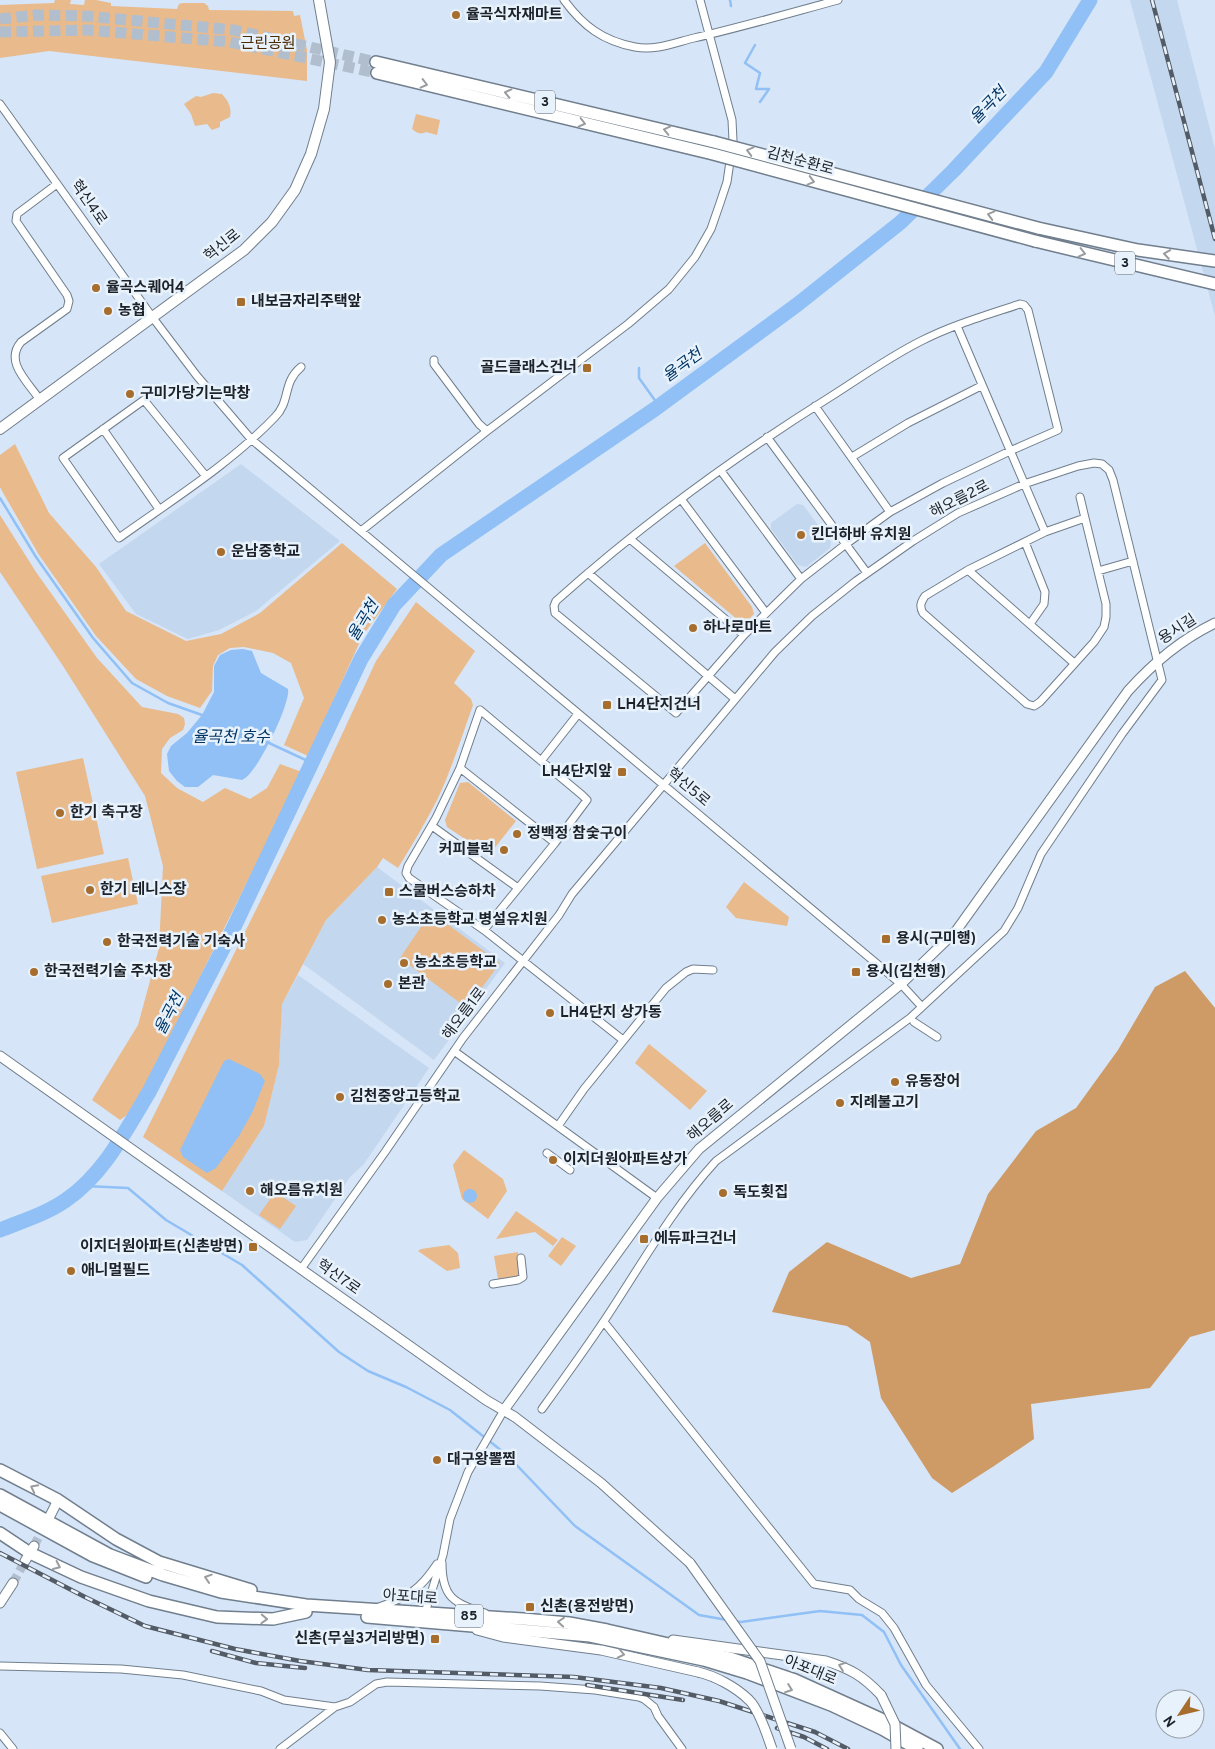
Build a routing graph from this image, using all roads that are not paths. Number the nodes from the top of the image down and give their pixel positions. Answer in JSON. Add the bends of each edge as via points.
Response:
{"nodes":[{"id":1,"x":319,"y":0,"type":"edge"},
{"id":2,"x":564,"y":0,"type":"edge"},
{"id":3,"x":700,"y":0,"type":"edge"},
{"id":4,"x":838,"y":0,"type":"edge"},
{"id":5,"x":710,"y":35,"type":"junction"},
{"id":6,"x":0,"y":104,"type":"edge"},
{"id":7,"x":57,"y":184,"type":"junction"},
{"id":8,"x":1215,"y":261,"type":"edge"},
{"id":9,"x":1215,"y":284,"type":"edge"},
{"id":10,"x":153,"y":318,"type":"junction"},
{"id":11,"x":957,"y":326,"type":"junction"},
{"id":12,"x":434,"y":360,"type":"dead end"},
{"id":13,"x":301,"y":367,"type":"dead end"},
{"id":14,"x":981,"y":386,"type":"junction"},
{"id":15,"x":40,"y":400,"type":"junction"},
{"id":16,"x":815,"y":406,"type":"junction"},
{"id":17,"x":103,"y":428,"type":"junction"},
{"id":18,"x":0,"y":429,"type":"edge"},
{"id":19,"x":487,"y":431,"type":"junction"},
{"id":20,"x":767,"y":437,"type":"junction"},
{"id":21,"x":251,"y":439,"type":"junction"},
{"id":22,"x":1010,"y":450,"type":"junction"},
{"id":23,"x":852,"y":457,"type":"junction"},
{"id":24,"x":721,"y":471,"type":"junction"},
{"id":25,"x":205,"y":476,"type":"junction"},
{"id":26,"x":1024,"y":484,"type":"junction"},
{"id":27,"x":1080,"y":497,"type":"dead end"},
{"id":28,"x":681,"y":499,"type":"junction"},
{"id":29,"x":158,"y":509,"type":"junction"},
{"id":30,"x":890,"y":512,"type":"junction"},
{"id":31,"x":1085,"y":518,"type":"junction"},
{"id":32,"x":361,"y":531,"type":"junction"},
{"id":33,"x":1045,"y":532,"type":"junction"},
{"id":34,"x":630,"y":539,"type":"junction"},
{"id":35,"x":1025,"y":542,"type":"junction"},
{"id":36,"x":846,"y":544,"type":"junction"},
{"id":37,"x":1132,"y":561,"type":"junction"},
{"id":38,"x":968,"y":570,"type":"junction"},
{"id":39,"x":1098,"y":571,"type":"junction"},
{"id":40,"x":588,"y":573,"type":"junction"},
{"id":41,"x":867,"y":573,"type":"junction"},
{"id":42,"x":801,"y":579,"type":"junction"},
{"id":43,"x":766,"y":613,"type":"junction"},
{"id":44,"x":1215,"y":623,"type":"edge"},
{"id":45,"x":1030,"y":624,"type":"junction"},
{"id":46,"x":744,"y":634,"type":"junction"},
{"id":47,"x":1157,"y":661,"type":"junction"},
{"id":48,"x":1074,"y":663,"type":"junction"},
{"id":49,"x":709,"y":675,"type":"junction"},
{"id":50,"x":736,"y":699,"type":"junction"},
{"id":51,"x":578,"y":714,"type":"junction"},
{"id":52,"x":541,"y":761,"type":"junction"},
{"id":53,"x":460,"y":768,"type":"junction"},
{"id":54,"x":664,"y":786,"type":"junction"},
{"id":55,"x":432,"y":826,"type":"junction"},
{"id":56,"x":555,"y":843,"type":"junction"},
{"id":57,"x":518,"y":888,"type":"junction"},
{"id":58,"x":484,"y":930,"type":"junction"},
{"id":59,"x":523,"y":960,"type":"junction"},
{"id":60,"x":712,"y":970,"type":"dead end"},
{"id":61,"x":901,"y":984,"type":"junction"},
{"id":62,"x":922,"y":1007,"type":"junction"},
{"id":63,"x":914,"y":1022,"type":"dead end"},
{"id":64,"x":937,"y":1037,"type":"dead end"},
{"id":65,"x":623,"y":1040,"type":"junction"},
{"id":66,"x":454,"y":1051,"type":"junction"},
{"id":67,"x":0,"y":1056,"type":"edge"},
{"id":68,"x":558,"y":1126,"type":"junction"},
{"id":69,"x":547,"y":1153,"type":"dead end"},
{"id":70,"x":570,"y":1170,"type":"dead end"},
{"id":71,"x":657,"y":1198,"type":"junction"},
{"id":72,"x":521,"y":1258,"type":"dead end"},
{"id":73,"x":301,"y":1269,"type":"junction"},
{"id":74,"x":493,"y":1284,"type":"dead end"},
{"id":75,"x":604,"y":1322,"type":"junction"},
{"id":76,"x":542,"y":1409,"type":"dead end"},
{"id":77,"x":504,"y":1410,"type":"junction"},
{"id":78,"x":0,"y":1470,"type":"edge"},
{"id":79,"x":0,"y":1495,"type":"edge"},
{"id":80,"x":58,"y":1500,"type":"junction"},
{"id":81,"x":0,"y":1504,"type":"edge"},
{"id":82,"x":50,"y":1516,"type":"tunnel mouth"},
{"id":83,"x":0,"y":1533,"type":"edge"},
{"id":84,"x":442,"y":1555,"type":"junction"},
{"id":85,"x":13,"y":1583,"type":"tunnel mouth"},
{"id":86,"x":0,"y":1603,"type":"edge"},
{"id":87,"x":306,"y":1609,"type":"junction"},
{"id":88,"x":368,"y":1610,"type":"junction"},
{"id":89,"x":423,"y":1618,"type":"junction"},
{"id":90,"x":502,"y":1618,"type":"junction"},
{"id":91,"x":452,"y":1624,"type":"junction"},
{"id":92,"x":607,"y":1630,"type":"junction"},
{"id":93,"x":0,"y":1666,"type":"edge"},
{"id":94,"x":335,"y":1707,"type":"junction"},
{"id":95,"x":0,"y":1733,"type":"edge"},
{"id":96,"x":14,"y":1749,"type":"edge"},
{"id":97,"x":280,"y":1749,"type":"edge"},
{"id":98,"x":682,"y":1749,"type":"edge"},
{"id":99,"x":772,"y":1749,"type":"edge"},
{"id":100,"x":791,"y":1749,"type":"edge"},
{"id":101,"x":896,"y":1749,"type":"edge"},
{"id":102,"x":917,"y":1749,"type":"edge"},
{"id":103,"x":937,"y":1749,"type":"edge"},
{"id":104,"x":978,"y":1749,"type":"edge"}],
"edges":[{"from":1,"to":10,"type":"main road","name":"혁신로","via":[[330,62],[324,108],[311,154],[295,190],[272,222],[244,250]]},
{"from":2,"to":5,"type":"street","via":[[590,29],[634,47],[652,48]]},
{"from":3,"to":5,"type":"street"},
{"from":4,"to":5,"type":"street"},
{"from":5,"to":19,"type":"street","via":[[732,120],[733,141],[725,189],[711,229],[696,256],[649,307]]},
{"from":6,"to":7,"type":"street","name":"혁신4로"},
{"from":7,"to":10,"type":"street","name":"혁신4로"},
{"from":7,"to":15,"type":"street","via":[[17,214],[16,221],[69,301],[67,309],[15,349],[17,367]]},
{"from":8,"to":9,"type":"main road","name":"김천순환로","number":"3","one_way":true,"bridge":true,"via":[[1138,250],[1038,228],[714,142],[377,68],[1035,241]]},
{"from":10,"to":15,"type":"main road","name":"혁신로"},
{"from":10,"to":21,"type":"street","name":"혁신4로"},
{"from":11,"to":14,"type":"street"},
{"from":11,"to":16,"type":"street","via":[[921,341]]},
{"from":11,"to":22,"type":"street","via":[[1020,304],[1028,310],[1058,430]]},
{"from":12,"to":19,"type":"street"},
{"from":13,"to":21,"type":"street","via":[[290,378],[282,409]]},
{"from":14,"to":22,"type":"street"},
{"from":14,"to":23,"type":"street"},
{"from":15,"to":18,"type":"main road","name":"혁신로"},
{"from":16,"to":20,"type":"street"},
{"from":16,"to":23,"type":"street"},
{"from":17,"to":25,"type":"street","via":[[144,400]]},
{"from":17,"to":29,"type":"street"},
{"from":17,"to":29,"type":"street","via":[[63,458],[119,538]]},
{"from":19,"to":32,"type":"street"},
{"from":20,"to":24,"type":"street"},
{"from":20,"to":36,"type":"street"},
{"from":21,"to":25,"type":"street"},
{"from":21,"to":32,"type":"street","name":"혁신5로"},
{"from":22,"to":26,"type":"street"},
{"from":22,"to":30,"type":"street"},
{"from":23,"to":30,"type":"street"},
{"from":24,"to":28,"type":"street"},
{"from":24,"to":42,"type":"street"},
{"from":25,"to":29,"type":"street"},
{"from":26,"to":33,"type":"street"},
{"from":26,"to":37,"type":"street","name":"해오름2로","via":[[1078,466],[1102,464],[1113,480]]},
{"from":26,"to":41,"type":"street","name":"해오름2로","via":[[958,513]]},
{"from":27,"to":31,"type":"street"},
{"from":28,"to":34,"type":"street"},
{"from":28,"to":43,"type":"street"},
{"from":30,"to":36,"type":"street"},
{"from":31,"to":33,"type":"street"},
{"from":31,"to":39,"type":"street"},
{"from":32,"to":51,"type":"street","name":"혁신5로"},
{"from":33,"to":35,"type":"street"},
{"from":34,"to":40,"type":"street"},
{"from":34,"to":46,"type":"street"},
{"from":35,"to":38,"type":"street"},
{"from":35,"to":45,"type":"street","via":[[1045,592],[1044,604]]},
{"from":36,"to":41,"type":"street"},
{"from":36,"to":42,"type":"street"},
{"from":37,"to":39,"type":"street"},
{"from":37,"to":47,"type":"street","name":"해오름2로"},
{"from":38,"to":45,"type":"street"},
{"from":38,"to":48,"type":"street","via":[[926,596],[920,607],[923,612],[1028,704],[1034,706],[1040,702]]},
{"from":39,"to":48,"type":"street","via":[[1106,604],[1104,628]]},
{"from":40,"to":49,"type":"street"},
{"from":40,"to":49,"type":"street","via":[[556,601],[555,613],[676,712]]},
{"from":41,"to":50,"type":"street","name":"해오름2로","via":[[797,630]]},
{"from":42,"to":43,"type":"street"},
{"from":43,"to":46,"type":"street"},
{"from":44,"to":47,"type":"street","name":"용시길","via":[[1193,634]]},
{"from":45,"to":48,"type":"street"},
{"from":46,"to":49,"type":"street"},
{"from":47,"to":61,"type":"street","name":"용시길","via":[[1128,691],[956,931]]},
{"from":47,"to":62,"type":"street","name":"해오름2로","via":[[1162,680],[1041,854],[1018,908],[1004,931]]},
{"from":49,"to":50,"type":"street"},
{"from":50,"to":54,"type":"street","name":"해오름2로"},
{"from":51,"to":52,"type":"street"},
{"from":51,"to":54,"type":"street","name":"혁신5로"},
{"from":52,"to":53,"type":"street","via":[[480,710]]},
{"from":52,"to":56,"type":"street","via":[[587,800]]},
{"from":53,"to":55,"type":"street"},
{"from":53,"to":56,"type":"street"},
{"from":54,"to":59,"type":"street","name":"해오름1로","via":[[572,894]]},
{"from":54,"to":61,"type":"street","name":"혁신5로"},
{"from":55,"to":57,"type":"street"},
{"from":55,"to":58,"type":"street","via":[[406,873]]},
{"from":56,"to":57,"type":"street"},
{"from":57,"to":58,"type":"street"},
{"from":58,"to":59,"type":"street"},
{"from":59,"to":65,"type":"street"},
{"from":59,"to":66,"type":"street","name":"해오름1로"},
{"from":60,"to":65,"type":"street","via":[[693,969],[679,976]]},
{"from":61,"to":62,"type":"street","name":"혁신5로"},
{"from":61,"to":71,"type":"street","name":"해오름로","via":[[699,1148]]},
{"from":62,"to":75,"type":"street","name":"해오름2로","via":[[716,1161],[647,1254]]},
{"from":63,"to":64,"type":"street"},
{"from":65,"to":68,"type":"street"},
{"from":66,"to":68,"type":"street"},
{"from":66,"to":73,"type":"street","name":"해오름1로"},
{"from":67,"to":73,"type":"street","name":"혁신7로"},
{"from":68,"to":71,"type":"street"},
{"from":69,"to":70,"type":"street"},
{"from":71,"to":77,"type":"street","name":"해오름로"},
{"from":72,"to":74,"type":"street","via":[[523,1277]]},
{"from":73,"to":77,"type":"street","name":"혁신7로"},
{"from":75,"to":76,"type":"street","name":"해오름2로"},
{"from":75,"to":104,"type":"street","via":[[814,1584],[850,1590],[889,1621],[926,1685]]},
{"from":77,"to":84,"type":"street","via":[[468,1472],[450,1519]]},
{"from":77,"to":100,"type":"street","name":"혁신7로","bridge":true,"via":[[601,1482],[690,1563],[760,1661]]},
{"from":80,"to":78,"type":"main road","one_way":true},
{"from":79,"to":87,"type":"main road","name":"아포대로","number":"85","via":[[88,1545],[140,1567],[221,1592]]},
{"from":80,"to":82,"type":"street"},
{"from":87,"to":80,"type":"main road","one_way":true,"via":[[290,1600],[159,1562],[116,1539]]},
{"from":81,"to":87,"type":"main road","name":"아포대로","number":"85","via":[[94,1556],[140,1575],[218,1599],[260,1607]]},
{"from":83,"to":87,"type":"main road","one_way":true,"via":[[30,1553],[81,1577],[149,1601],[217,1617],[273,1619]]},
{"from":84,"to":88,"type":"street","via":[[419,1587],[394,1602]]},
{"from":84,"to":89,"type":"street"},
{"from":84,"to":90,"type":"street","via":[[444,1585],[454,1600]]},
{"from":85,"to":86,"type":"street"},
{"from":87,"to":88,"type":"main road","name":"아포대로","number":"85"},
{"from":87,"to":89,"type":"main road","name":"아포대로","number":"85"},
{"from":88,"to":89,"type":"main road","name":"아포대로","number":"85"},
{"from":89,"to":90,"type":"main road","name":"아포대로","number":"85"},
{"from":89,"to":91,"type":"main road","name":"아포대로","number":"85"},
{"from":92,"to":90,"type":"main road","name":"아포대로","number":"85","one_way":true,"via":[[569,1623]]},
{"from":91,"to":99,"type":"street","one_way":true,"bridge":true,"via":[[503,1636],[601,1650],[715,1676],[750,1700]]},
{"from":91,"to":102,"type":"main road","name":"아포대로","number":"85","one_way":true,"via":[[590,1636],[704,1660],[831,1705]]},
{"from":101,"to":92,"type":"street","one_way":true,"bridge":true,"via":[[896,1724],[881,1694],[848,1668],[826,1661]]},
{"from":92,"to":103,"type":"main road","name":"아포대로","number":"85","via":[[730,1658],[795,1680],[881,1719]]},
{"from":93,"to":94,"type":"street","via":[[121,1669],[183,1675],[261,1691],[284,1700]]},
{"from":94,"to":97,"type":"street"},
{"from":94,"to":98,"type":"street","via":[[350,1702],[376,1684],[387,1682],[595,1690],[649,1702]]},
{"from":95,"to":96,"type":"street"}]}
